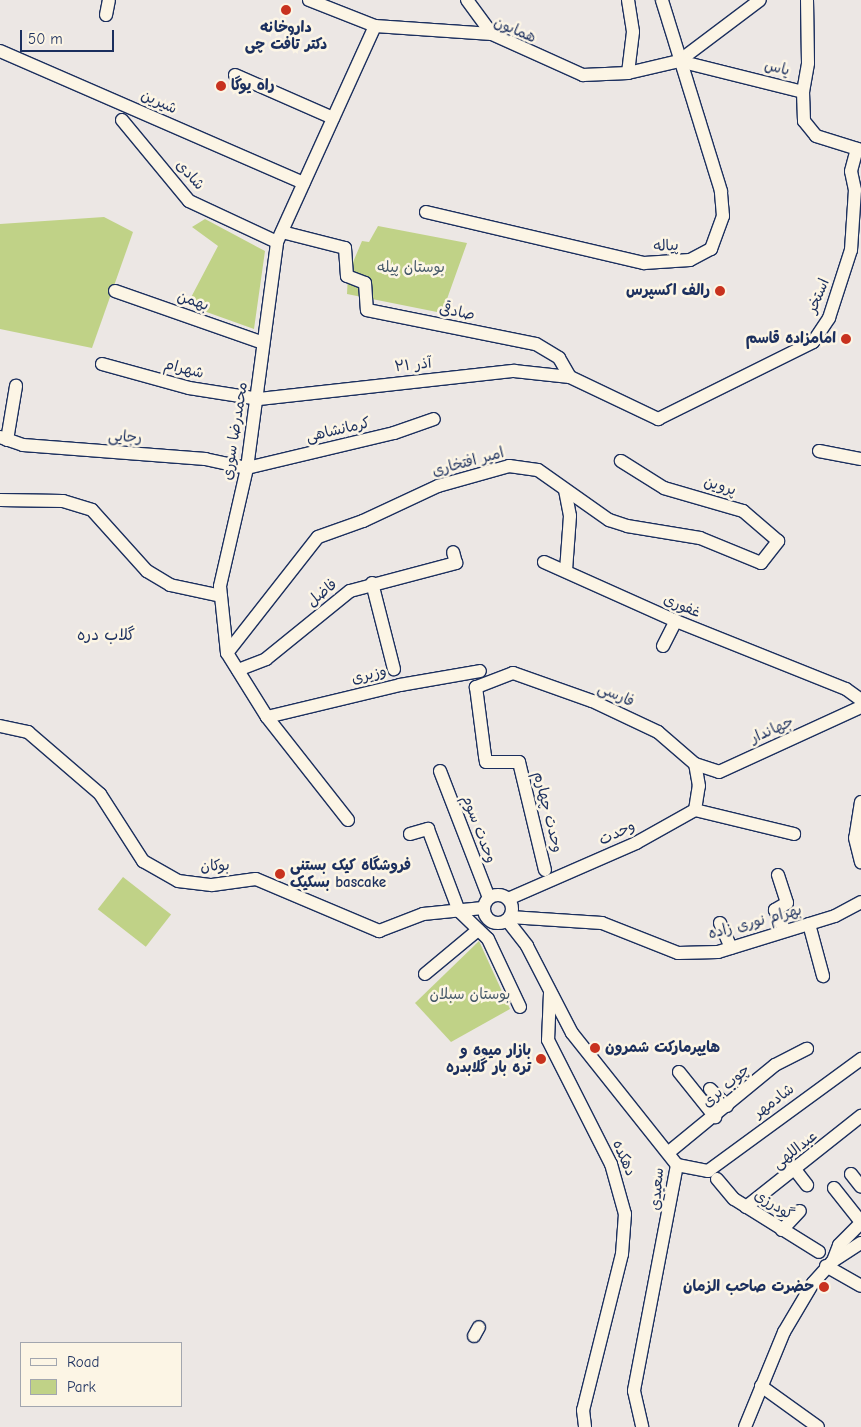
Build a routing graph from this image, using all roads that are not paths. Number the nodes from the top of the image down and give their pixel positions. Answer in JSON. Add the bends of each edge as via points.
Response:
{"nodes":[{"id":1,"x":109,"y":0,"type":"edge"},
{"id":2,"x":309,"y":0,"type":"edge"},
{"id":3,"x":467,"y":0,"type":"edge"},
{"id":4,"x":628,"y":0,"type":"edge"},
{"id":5,"x":662,"y":0,"type":"edge"},
{"id":6,"x":760,"y":0,"type":"edge"},
{"id":7,"x":807,"y":0,"type":"edge"},
{"id":8,"x":106,"y":15,"type":"dead end"},
{"id":9,"x":375,"y":26,"type":"junction"},
{"id":10,"x":492,"y":34,"type":"junction"},
{"id":11,"x":0,"y":51,"type":"edge"},
{"id":12,"x":679,"y":60,"type":"junction"},
{"id":13,"x":628,"y":73,"type":"junction"},
{"id":14,"x":236,"y":75,"type":"dead end"},
{"id":15,"x":803,"y":92,"type":"junction"},
{"id":16,"x":334,"y":118,"type":"junction"},
{"id":17,"x":122,"y":120,"type":"dead end"},
{"id":18,"x":859,"y":149,"type":"edge"},
{"id":19,"x":304,"y":183,"type":"junction"},
{"id":20,"x":426,"y":212,"type":"dead end"},
{"id":21,"x":280,"y":237,"type":"junction"},
{"id":22,"x":115,"y":291,"type":"dead end"},
{"id":23,"x":261,"y":342,"type":"junction"},
{"id":24,"x":102,"y":364,"type":"dead end"},
{"id":25,"x":570,"y":377,"type":"junction"},
{"id":26,"x":16,"y":386,"type":"dead end"},
{"id":27,"x":259,"y":399,"type":"junction"},
{"id":28,"x":434,"y":419,"type":"dead end"},
{"id":29,"x":4,"y":439,"type":"edge"},
{"id":30,"x":820,"y":451,"type":"dead end"},
{"id":31,"x":861,"y":460,"type":"edge"},
{"id":32,"x":621,"y":461,"type":"dead end"},
{"id":33,"x":247,"y":468,"type":"junction"},
{"id":34,"x":566,"y":490,"type":"junction"},
{"id":35,"x":0,"y":500,"type":"edge"},
{"id":36,"x":453,"y":552,"type":"dead end"},
{"id":37,"x":544,"y":562,"type":"dead end"},
{"id":38,"x":761,"y":563,"type":"joint"},
{"id":39,"x":566,"y":570,"type":"junction"},
{"id":40,"x":372,"y":583,"type":"junction"},
{"id":41,"x":221,"y":596,"type":"junction"},
{"id":42,"x":676,"y":622,"type":"junction"},
{"id":43,"x":663,"y":646,"type":"dead end"},
{"id":44,"x":227,"y":653,"type":"junction"},
{"id":45,"x":394,"y":669,"type":"dead end"},
{"id":46,"x":238,"y":670,"type":"junction"},
{"id":47,"x":480,"y":671,"type":"dead end"},
{"id":48,"x":513,"y":674,"type":"joint"},
{"id":49,"x":861,"y":700,"type":"edge"},
{"id":50,"x":861,"y":707,"type":"edge"},
{"id":51,"x":267,"y":717,"type":"junction"},
{"id":52,"x":0,"y":726,"type":"edge"},
{"id":53,"x":695,"y":764,"type":"junction"},
{"id":54,"x":440,"y":771,"type":"dead end"},
{"id":55,"x":861,"y":802,"type":"edge"},
{"id":56,"x":695,"y":810,"type":"junction"},
{"id":57,"x":348,"y":820,"type":"dead end"},
{"id":58,"x":410,"y":834,"type":"dead end"},
{"id":59,"x":794,"y":834,"type":"dead end"},
{"id":60,"x":861,"y":862,"type":"edge"},
{"id":61,"x":546,"y":870,"type":"dead end"},
{"id":62,"x":778,"y":875,"type":"dead end"},
{"id":63,"x":508,"y":899,"type":"junction"},
{"id":64,"x":861,"y":902,"type":"edge"},
{"id":65,"x":486,"y":903,"type":"junction"},
{"id":66,"x":460,"y":911,"type":"junction"},
{"id":67,"x":509,"y":919,"type":"junction"},
{"id":68,"x":720,"y":923,"type":"dead end"},
{"id":69,"x":809,"y":924,"type":"junction"},
{"id":70,"x":478,"y":930,"type":"junction"},
{"id":71,"x":786,"y":931,"type":"junction"},
{"id":72,"x":731,"y":948,"type":"junction"},
{"id":73,"x":425,"y":974,"type":"dead end"},
{"id":74,"x":823,"y":976,"type":"dead end"},
{"id":75,"x":550,"y":990,"type":"junction"},
{"id":76,"x":520,"y":1007,"type":"dead end"},
{"id":77,"x":807,"y":1049,"type":"dead end"},
{"id":78,"x":861,"y":1059,"type":"edge"},
{"id":79,"x":679,"y":1072,"type":"dead end"},
{"id":80,"x":710,"y":1089,"type":"dead end"},
{"id":81,"x":727,"y":1106,"type":"junction"},
{"id":82,"x":715,"y":1117,"type":"junction"},
{"id":83,"x":859,"y":1125,"type":"edge"},
{"id":84,"x":670,"y":1152,"type":"junction"},
{"id":85,"x":678,"y":1165,"type":"junction"},
{"id":86,"x":796,"y":1172,"type":"junction"},
{"id":87,"x":851,"y":1174,"type":"dead end"},
{"id":88,"x":712,"y":1175,"type":"junction"},
{"id":89,"x":807,"y":1185,"type":"dead end"},
{"id":90,"x":861,"y":1187,"type":"edge"},
{"id":91,"x":834,"y":1188,"type":"dead end"},
{"id":92,"x":746,"y":1207,"type":"junction"},
{"id":93,"x":800,"y":1210,"type":"dead end"},
{"id":94,"x":861,"y":1222,"type":"edge"},
{"id":95,"x":782,"y":1230,"type":"junction"},
{"id":96,"x":861,"y":1243,"type":"edge"},
{"id":97,"x":819,"y":1252,"type":"dead end"},
{"id":98,"x":829,"y":1263,"type":"junction"},
{"id":99,"x":861,"y":1286,"type":"edge"},
{"id":100,"x":761,"y":1386,"type":"junction"},
{"id":101,"x":585,"y":1427,"type":"edge"},
{"id":102,"x":642,"y":1427,"type":"edge"},
{"id":103,"x":745,"y":1427,"type":"edge"},
{"id":104,"x":818,"y":1427,"type":"edge"}],
"edges":[{"from":1,"to":8,"type":"street"},
{"from":2,"to":9,"type":"street","name":"همایون"},
{"from":3,"to":10,"type":"street"},
{"from":4,"to":13,"type":"street","via":[[633,28]]},
{"from":5,"to":12,"type":"street","name":"پیاله"},
{"from":6,"to":12,"type":"street"},
{"from":7,"to":15,"type":"street","via":[[808,63]]},
{"from":9,"to":10,"type":"street","name":"همایون"},
{"from":9,"to":16,"type":"street","name":"محمدرضا سوری"},
{"from":10,"to":13,"type":"street","name":"همایون","via":[[570,72]]},
{"from":11,"to":19,"type":"street","name":"شیرین"},
{"from":12,"to":13,"type":"street","name":"همایون"},
{"from":12,"to":15,"type":"street","name":"یاس"},
{"from":12,"to":20,"type":"street","name":"پیاله","via":[[721,191],[719,238],[703,255],[678,262],[644,263]]},
{"from":14,"to":16,"type":"street"},
{"from":15,"to":18,"type":"street","name":"یاس","via":[[804,121],[816,136]]},
{"from":16,"to":19,"type":"street","name":"محمدرضا سوری"},
{"from":17,"to":21,"type":"street","name":"شادی","via":[[189,201]]},
{"from":18,"to":25,"type":"street","name":"استخر","via":[[851,171],[855,211],[851,250],[828,318],[813,342],[658,419]]},
{"from":19,"to":21,"type":"street","name":"محمدرضا سوری"},
{"from":21,"to":23,"type":"street","name":"محمدرضا سوری"},
{"from":21,"to":25,"type":"street","name":"صادقی","via":[[345,248],[347,276],[365,283],[367,310],[536,344],[559,358]]},
{"from":22,"to":23,"type":"street","name":"بهمن"},
{"from":23,"to":27,"type":"street","name":"محمدرضا سوری"},
{"from":24,"to":27,"type":"street","name":"شهرام","via":[[189,388]]},
{"from":25,"to":27,"type":"street","name":"۲۱ آذر","via":[[514,371]]},
{"from":26,"to":29,"type":"street"},
{"from":27,"to":33,"type":"street","name":"محمدرضا سوری"},
{"from":28,"to":33,"type":"street","name":"کرمانشاهی","via":[[394,434]]},
{"from":29,"to":33,"type":"street","name":"رجایی"},
{"from":30,"to":31,"type":"street"},
{"from":32,"to":38,"type":"street","name":"پروین","via":[[664,488],[742,511],[778,541]]},
{"from":33,"to":41,"type":"street","name":"محمدرضا سوری"},
{"from":34,"to":38,"type":"street","name":"امیر افتخاری","via":[[609,520],[715,542]]},
{"from":34,"to":39,"type":"street","via":[[570,516]]},
{"from":34,"to":44,"type":"street","name":"امیر افتخاری","via":[[538,470],[509,466],[438,486],[364,522],[318,537]]},
{"from":35,"to":41,"type":"street","via":[[63,501],[92,510],[147,571],[170,585]]},
{"from":36,"to":40,"type":"street","name":"فاضل","via":[[456,563]]},
{"from":37,"to":39,"type":"street","name":"غفوری"},
{"from":39,"to":42,"type":"street","name":"غفوری"},
{"from":40,"to":45,"type":"street"},
{"from":40,"to":46,"type":"street","name":"فاضل","via":[[350,591],[266,659]]},
{"from":41,"to":44,"type":"street","name":"محمدرضا سوری"},
{"from":42,"to":43,"type":"street"},
{"from":42,"to":49,"type":"street","name":"غفوری","via":[[846,689]]},
{"from":44,"to":46,"type":"street","name":"محمدرضا سوری"},
{"from":46,"to":51,"type":"street","name":"محمدرضا سوری"},
{"from":47,"to":51,"type":"street","name":"وزیری","via":[[400,685]]},
{"from":48,"to":53,"type":"street","name":"فارسی","via":[[642,725]]},
{"from":48,"to":61,"type":"street","name":"وحدت چهارم","via":[[476,687],[486,762],[519,762]]},
{"from":50,"to":53,"type":"street","name":"جهاندار","via":[[719,772]]},
{"from":51,"to":57,"type":"street","name":"محمدرضا سوری"},
{"from":52,"to":66,"type":"street","name":"بوکان","via":[[28,732],[100,794],[143,860],[178,881],[212,885],[256,879],[379,931],[423,914]]},
{"from":53,"to":56,"type":"street","via":[[700,786]]},
{"from":54,"to":65,"type":"street","name":"وحدت سوم"},
{"from":55,"to":60,"type":"street","via":[[855,838]]},
{"from":56,"to":59,"type":"street"},
{"from":56,"to":63,"type":"street","name":"وحدت","via":[[636,842]]},
{"from":58,"to":66,"type":"street","via":[[428,829]]},
{"from":62,"to":71,"type":"street","via":[[787,903],[775,910]]},
{"from":63,"to":65,"type":"street","name":"بوکان","via":[[496,895]]},
{"from":63,"to":67,"type":"street"},
{"from":64,"to":69,"type":"street","name":"بهرام نوری زاده"},
{"from":65,"to":66,"type":"street","name":"بوکان"},
{"from":65,"to":67,"type":"street","name":"بهرام نوری زاده","via":[[492,922]]},
{"from":66,"to":70,"type":"street"},
{"from":67,"to":72,"type":"street","name":"بهرام نوری زاده","via":[[602,923],[678,953]]},
{"from":67,"to":75,"type":"street"},
{"from":68,"to":72,"type":"street"},
{"from":69,"to":71,"type":"street","name":"بهرام نوری زاده"},
{"from":69,"to":74,"type":"street"},
{"from":70,"to":73,"type":"street"},
{"from":70,"to":76,"type":"street","via":[[488,939]]},
{"from":71,"to":72,"type":"street","name":"بهرام نوری زاده"},
{"from":75,"to":84,"type":"street","name":"سعیدی","via":[[572,1033]]},
{"from":75,"to":101,"type":"street","name":"دهکده","via":[[548,1040],[611,1164],[625,1214],[622,1254],[583,1410]]},
{"from":77,"to":81,"type":"street","name":"چوب بری","via":[[775,1064]]},
{"from":78,"to":88,"type":"street","name":"شادمهر"},
{"from":79,"to":82,"type":"street"},
{"from":80,"to":81,"type":"street"},
{"from":81,"to":82,"type":"street","name":"چوب بری"},
{"from":82,"to":84,"type":"street","name":"چوب بری"},
{"from":83,"to":86,"type":"street","name":"عبداللهی"},
{"from":84,"to":85,"type":"street","name":"سعیدی"},
{"from":85,"to":88,"type":"street"},
{"from":85,"to":102,"type":"street","name":"سعیدی","via":[[634,1391]]},
{"from":86,"to":89,"type":"street"},
{"from":86,"to":92,"type":"street","name":"عبداللهی"},
{"from":87,"to":90,"type":"street"},
{"from":88,"to":92,"type":"street","name":"گودرزی"},
{"from":91,"to":94,"type":"street"},
{"from":92,"to":95,"type":"street","name":"گودرزی"},
{"from":93,"to":95,"type":"street"},
{"from":94,"to":98,"type":"street","via":[[839,1245]]},
{"from":95,"to":97,"type":"street","name":"گودرزی"},
{"from":96,"to":98,"type":"street"},
{"from":98,"to":99,"type":"street"},
{"from":98,"to":100,"type":"street","via":[[784,1332]]},
{"from":100,"to":103,"type":"street"},
{"from":100,"to":104,"type":"street"}]}
